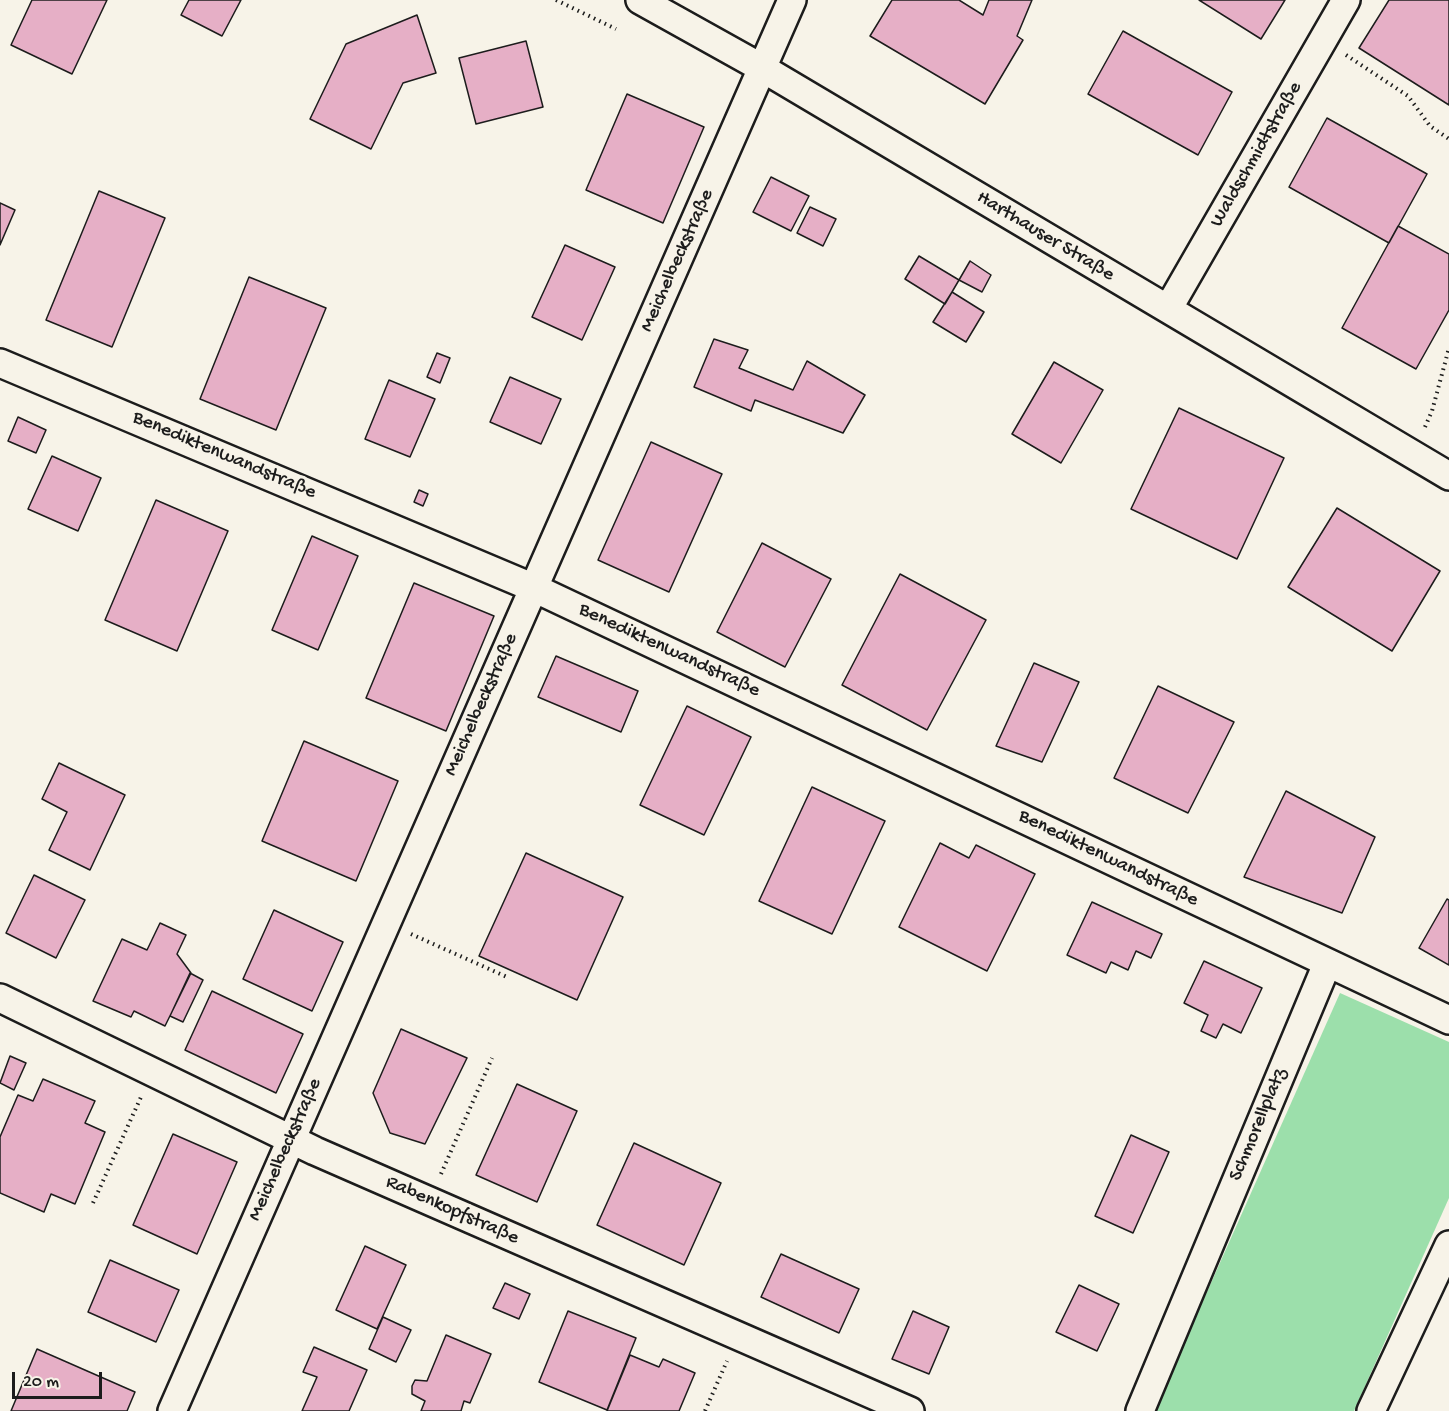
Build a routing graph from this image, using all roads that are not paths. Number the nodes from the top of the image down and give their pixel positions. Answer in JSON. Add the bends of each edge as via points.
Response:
{"nodes":[{"id":1,"x":640,"y":0,"type":"edge"},
{"id":2,"x":792,"y":0,"type":"edge"},
{"id":3,"x":1346,"y":0,"type":"edge"},
{"id":4,"x":762,"y":68,"type":"junction"},
{"id":5,"x":1168,"y":309,"type":"junction"},
{"id":6,"x":0,"y":363,"type":"edge"},
{"id":7,"x":1449,"y":476,"type":"edge"},
{"id":8,"x":534,"y":588,"type":"junction"},
{"id":9,"x":1327,"y":964,"type":"junction"},
{"id":10,"x":0,"y":998,"type":"edge"},
{"id":11,"x":1449,"y":1020,"type":"edge"},
{"id":12,"x":291,"y":1140,"type":"junction"},
{"id":13,"x":1449,"y":1245,"type":"edge"},
{"id":14,"x":172,"y":1411,"type":"edge"},
{"id":15,"x":910,"y":1411,"type":"edge"},
{"id":16,"x":1140,"y":1411,"type":"edge"},
{"id":17,"x":1371,"y":1411,"type":"edge"}],
"edges":[{"from":1,"to":4,"type":"street","name":"Harthauser Straße"},
{"from":2,"to":4,"type":"street","name":"Meichelbeckstraße"},
{"from":3,"to":5,"type":"street","name":"Waldschmidtstraße"},
{"from":4,"to":5,"type":"street","name":"Harthauser Straße"},
{"from":4,"to":8,"type":"street","name":"Meichelbeckstraße"},
{"from":5,"to":7,"type":"street","name":"Harthauser Straße"},
{"from":6,"to":8,"type":"street","name":"Benediktenwandstraße"},
{"from":8,"to":9,"type":"street","name":"Benediktenwandstraße"},
{"from":8,"to":12,"type":"street","name":"Meichelbeckstraße"},
{"from":9,"to":11,"type":"street"},
{"from":9,"to":16,"type":"street","name":"Schmorellplatz"},
{"from":10,"to":12,"type":"street","name":"Rabenkopfstraße"},
{"from":12,"to":14,"type":"street","name":"Meichelbeckstraße"},
{"from":12,"to":15,"type":"street","name":"Rabenkopfstraße"},
{"from":13,"to":17,"type":"street"}]}
